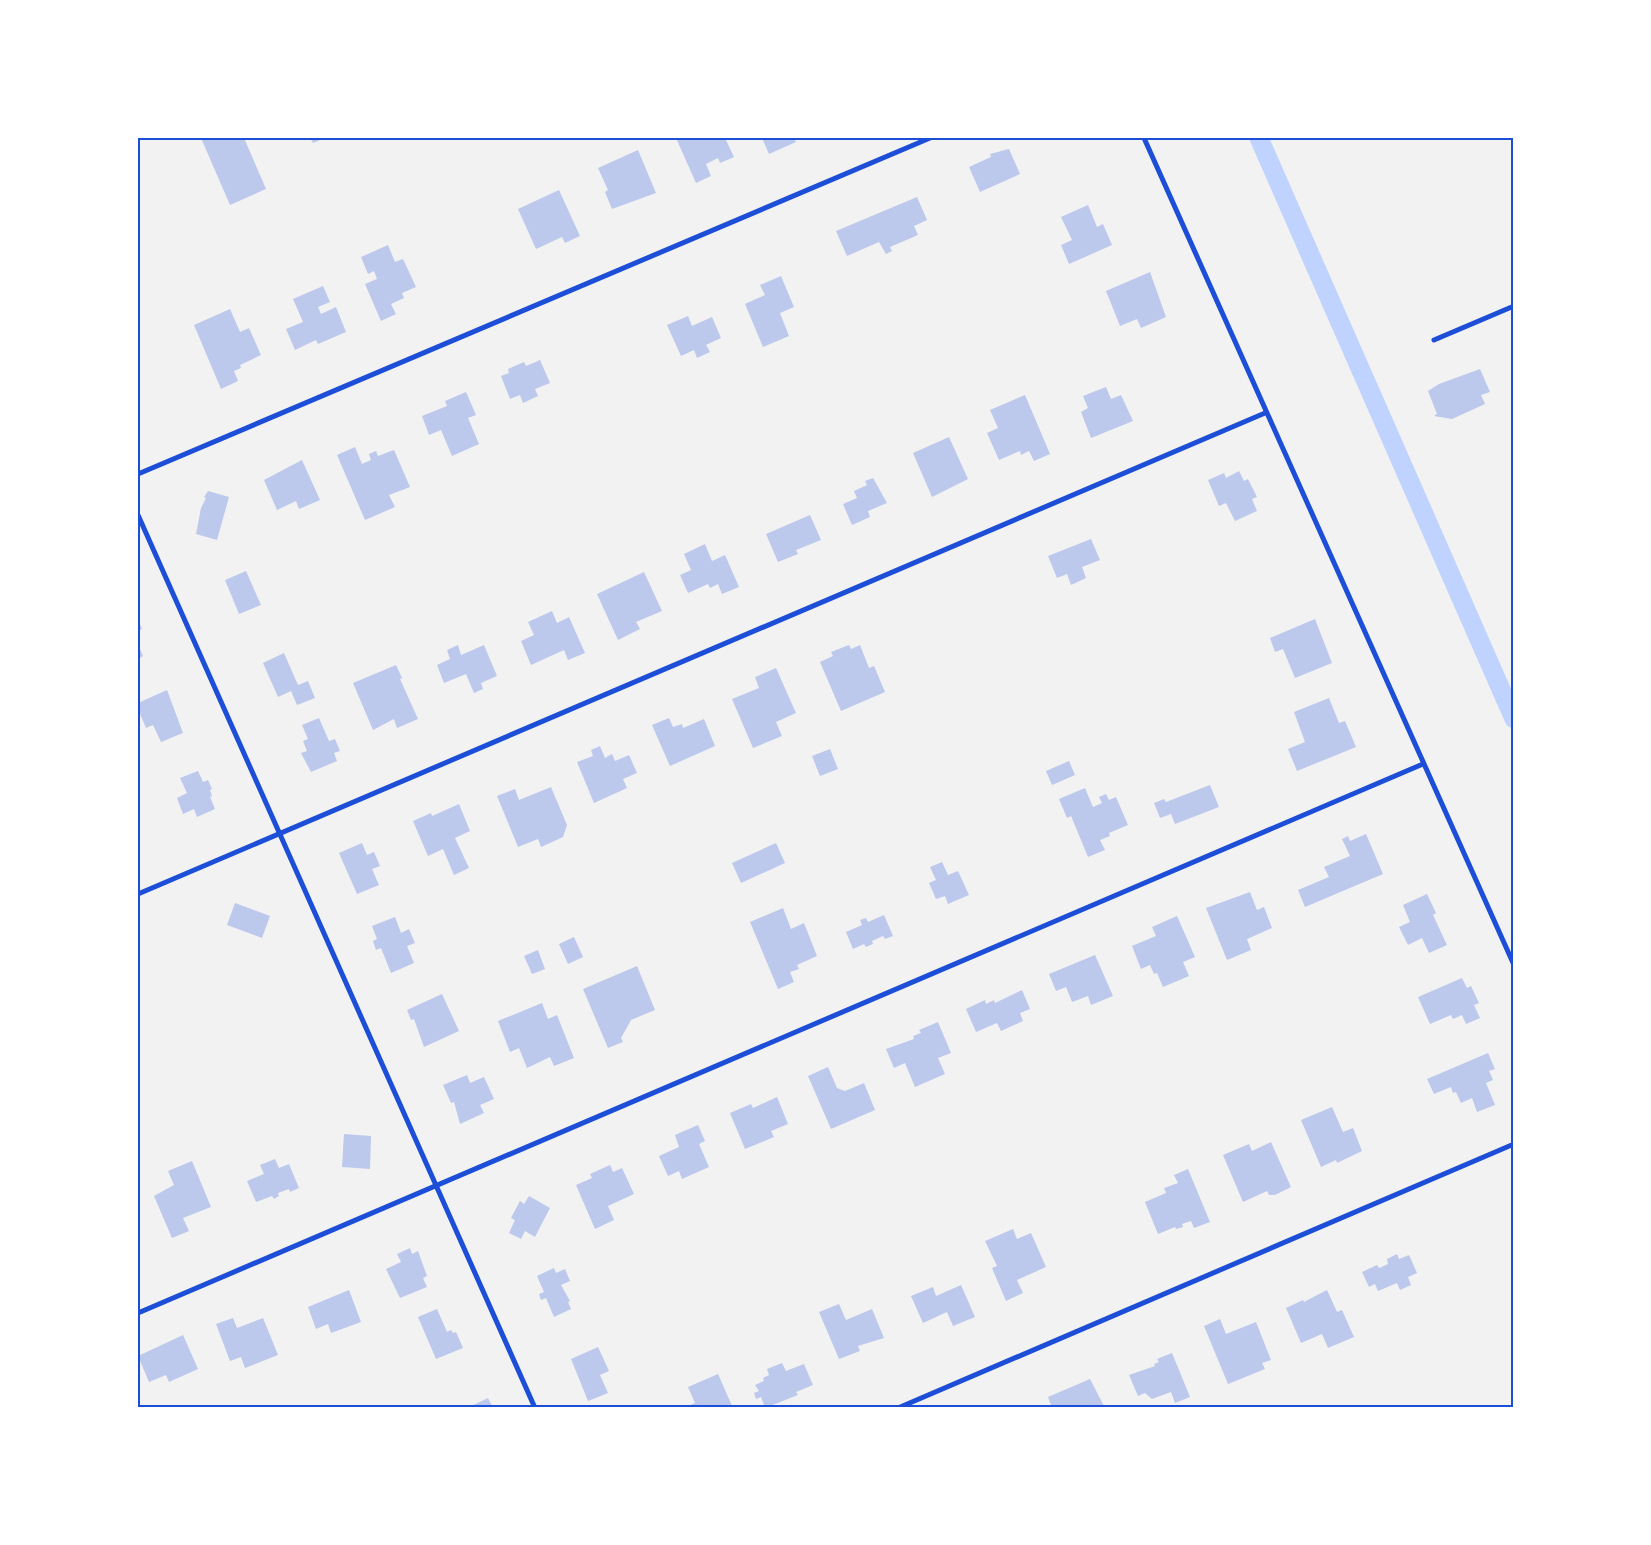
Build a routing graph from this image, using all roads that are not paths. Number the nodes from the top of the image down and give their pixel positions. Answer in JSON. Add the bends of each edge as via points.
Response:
{"nodes":[{"id":1,"x":930,"y":138,"type":"edge"},
{"id":2,"x":1144,"y":138,"type":"edge"},
{"id":3,"x":1514,"y":306,"type":"edge"},
{"id":4,"x":1434,"y":340,"type":"dead end"},
{"id":5,"x":1265,"y":413,"type":"junction"},
{"id":6,"x":138,"y":474,"type":"edge"},
{"id":7,"x":138,"y":515,"type":"edge"},
{"id":8,"x":1423,"y":764,"type":"junction"},
{"id":9,"x":279,"y":832,"type":"junction"},
{"id":10,"x":138,"y":894,"type":"edge"},
{"id":11,"x":1514,"y":966,"type":"edge"},
{"id":12,"x":1514,"y":1144,"type":"edge"},
{"id":13,"x":436,"y":1185,"type":"junction"},
{"id":14,"x":138,"y":1313,"type":"edge"},
{"id":15,"x":535,"y":1408,"type":"edge"},
{"id":16,"x":898,"y":1408,"type":"edge"}],
"edges":[{"from":1,"to":6,"type":"street"},
{"from":2,"to":5,"type":"street"},
{"from":3,"to":4,"type":"street"},
{"from":5,"to":8,"type":"street"},
{"from":5,"to":9,"type":"street"},
{"from":7,"to":9,"type":"street"},
{"from":8,"to":11,"type":"street"},
{"from":8,"to":13,"type":"street"},
{"from":9,"to":10,"type":"street"},
{"from":9,"to":13,"type":"street"},
{"from":12,"to":16,"type":"street"},
{"from":13,"to":14,"type":"street"},
{"from":13,"to":15,"type":"street"}]}
